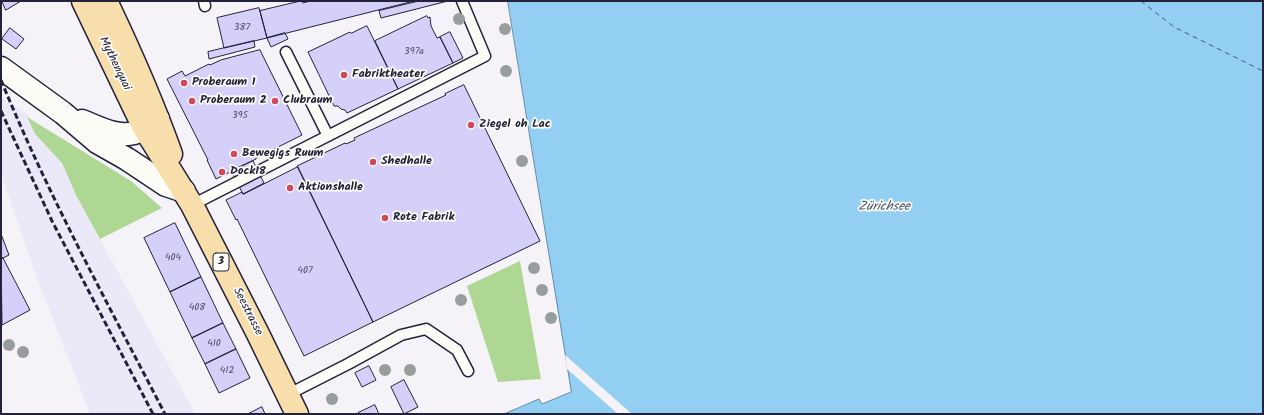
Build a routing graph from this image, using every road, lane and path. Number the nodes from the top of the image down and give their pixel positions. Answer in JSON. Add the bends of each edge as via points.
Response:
{"nodes":[{"id":1,"x":83,"y":1,"type":"edge"},
{"id":2,"x":106,"y":1,"type":"edge"},
{"id":3,"x":462,"y":1,"type":"edge"},
{"id":4,"x":286,"y":52,"type":"dead end"},
{"id":5,"x":1,"y":68,"type":"edge"},
{"id":6,"x":63,"y":113,"type":"junction"},
{"id":7,"x":151,"y":124,"type":"junction"},
{"id":8,"x":328,"y":136,"type":"junction"},
{"id":9,"x":188,"y":198,"type":"junction"},
{"id":10,"x":468,"y":371,"type":"dead end"},
{"id":11,"x":292,"y":405,"type":"edge"}],
"edges":[{"from":1,"to":7,"type":"main road","name":"Mythenquai","number":"3"},
{"from":2,"to":7,"type":"main road","name":"Mythenquai","number":"3","via":[[132,56]]},
{"from":3,"to":8,"type":"lane","via":[[485,56]]},
{"from":4,"to":8,"type":"lane"},
{"from":5,"to":6,"type":"main road"},
{"from":6,"to":7,"type":"main road","via":[[104,130],[121,134],[135,133]]},
{"from":6,"to":9,"type":"main road","via":[[97,142]]},
{"from":7,"to":9,"type":"main road","name":"Seestrasse","number":"3"},
{"from":8,"to":9,"type":"lane"},
{"from":9,"to":11,"type":"main road","name":"Seestrasse","number":"3"},
{"from":10,"to":11,"type":"lane","via":[[457,350],[426,329],[401,335],[348,364]]}]}
